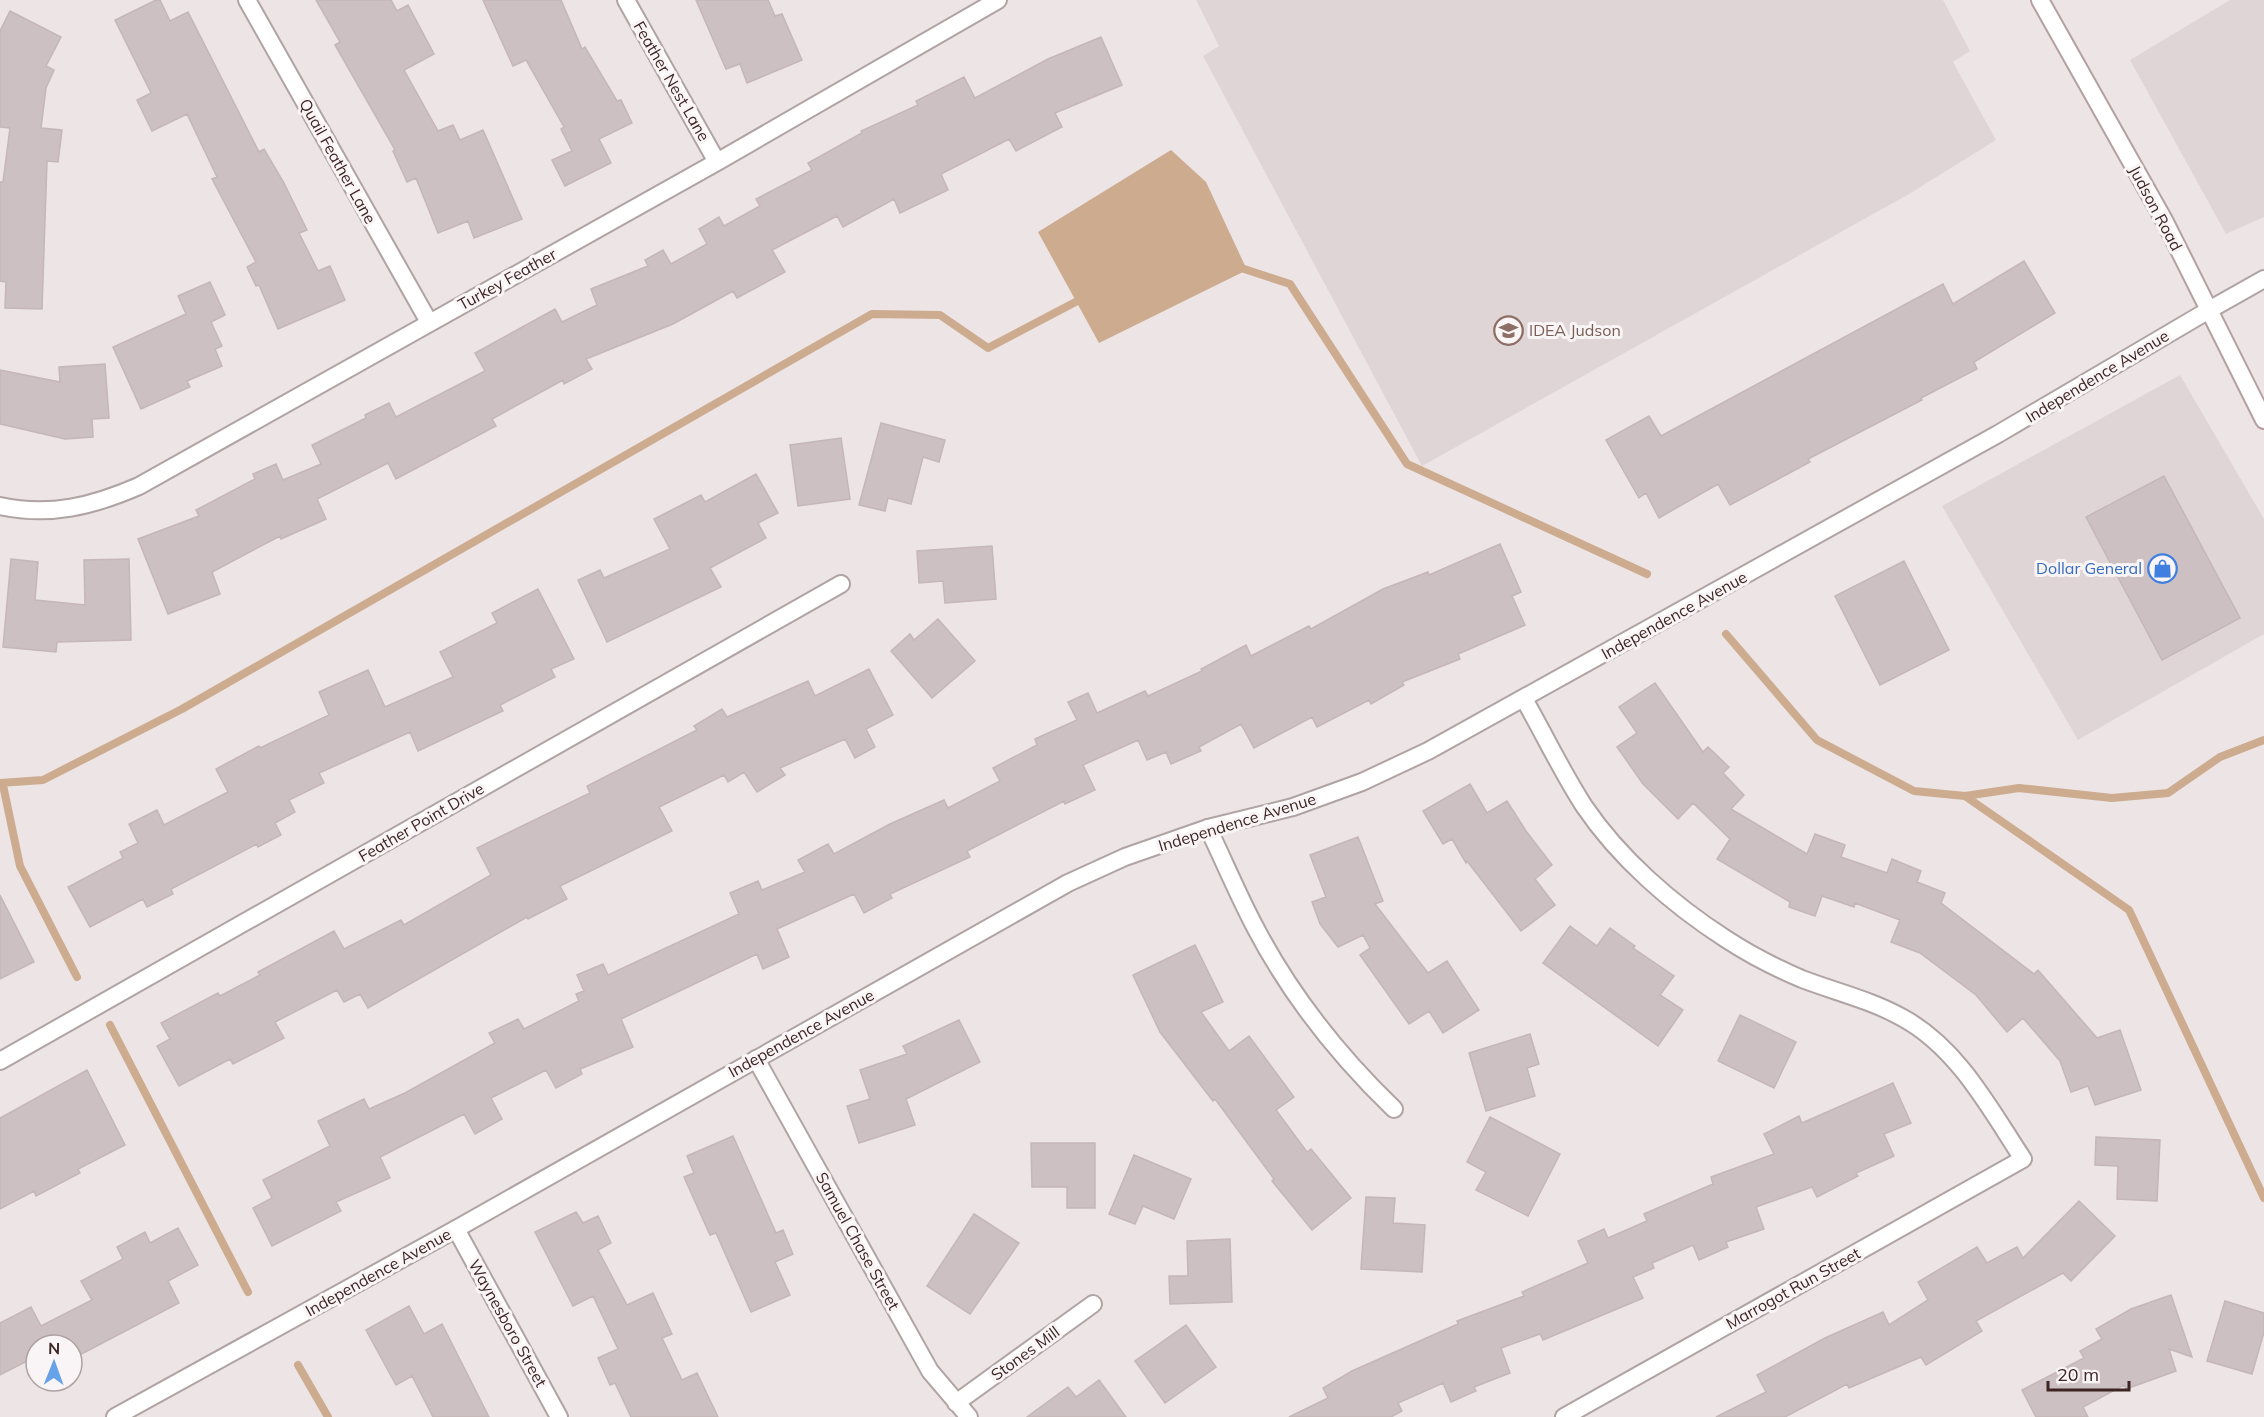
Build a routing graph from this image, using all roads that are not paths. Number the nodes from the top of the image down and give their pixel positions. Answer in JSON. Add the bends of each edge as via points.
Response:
{"nodes":[{"id":1,"x":247,"y":0,"type":"edge"},
{"id":2,"x":626,"y":0,"type":"edge"},
{"id":3,"x":998,"y":0,"type":"edge"},
{"id":4,"x":2040,"y":0,"type":"edge"},
{"id":5,"x":717,"y":162,"type":"junction"},
{"id":6,"x":2264,"y":279,"type":"edge"},
{"id":7,"x":2209,"y":310,"type":"junction"},
{"id":8,"x":429,"y":322,"type":"junction"},
{"id":9,"x":2264,"y":420,"type":"edge"},
{"id":10,"x":0,"y":506,"type":"edge"},
{"id":11,"x":841,"y":584,"type":"dead end"},
{"id":12,"x":1524,"y":699,"type":"junction"},
{"id":13,"x":1208,"y":828,"type":"junction"},
{"id":14,"x":756,"y":1059,"type":"junction"},
{"id":15,"x":0,"y":1061,"type":"edge"},
{"id":16,"x":1394,"y":1109,"type":"dead end"},
{"id":17,"x":456,"y":1229,"type":"junction"},
{"id":18,"x":1093,"y":1304,"type":"dead end"},
{"id":19,"x":956,"y":1403,"type":"junction"},
{"id":20,"x":115,"y":1417,"type":"edge"},
{"id":21,"x":559,"y":1417,"type":"edge"},
{"id":22,"x":969,"y":1417,"type":"edge"},
{"id":23,"x":1564,"y":1417,"type":"edge"}],
"edges":[{"from":1,"to":8,"type":"street","name":"Quail Feather Lane"},
{"from":2,"to":5,"type":"street","name":"Feather Nest Lane"},
{"from":3,"to":5,"type":"street","name":"Turkey Feather"},
{"from":4,"to":7,"type":"street","name":"Judson Road","via":[[2165,222]]},
{"from":5,"to":8,"type":"street","name":"Turkey Feather"},
{"from":6,"to":7,"type":"street","name":"Independence Avenue"},
{"from":7,"to":9,"type":"street","name":"Judson Road"},
{"from":7,"to":12,"type":"street","name":"Independence Avenue","via":[[1998,434]]},
{"from":8,"to":10,"type":"street","name":"Turkey Feather","via":[[139,486],[101,502],[61,511]]},
{"from":11,"to":15,"type":"street","name":"Feather Point Drive"},
{"from":12,"to":13,"type":"street","name":"Independence Avenue","via":[[1362,782],[1293,807]]},
{"from":12,"to":23,"type":"street","name":"Marrogot Run Street","via":[[1585,807],[1645,878],[1716,933],[1763,961],[1802,979],[1863,998],[1905,1019],[1943,1048],[1974,1085],[2023,1159]]},
{"from":13,"to":14,"type":"street","name":"Independence Avenue","via":[[1125,857],[1068,883]]},
{"from":13,"to":16,"type":"street","via":[[1256,929],[1304,1005],[1359,1075]]},
{"from":14,"to":17,"type":"street","name":"Independence Avenue"},
{"from":14,"to":19,"type":"street","name":"Samuel Chase Street","via":[[930,1371]]},
{"from":17,"to":20,"type":"street","name":"Independence Avenue"},
{"from":17,"to":21,"type":"street","name":"Waynesboro Street"},
{"from":18,"to":19,"type":"street","name":"Stones Mill"},
{"from":19,"to":22,"type":"street","name":"Samuel Chase Street"}]}
